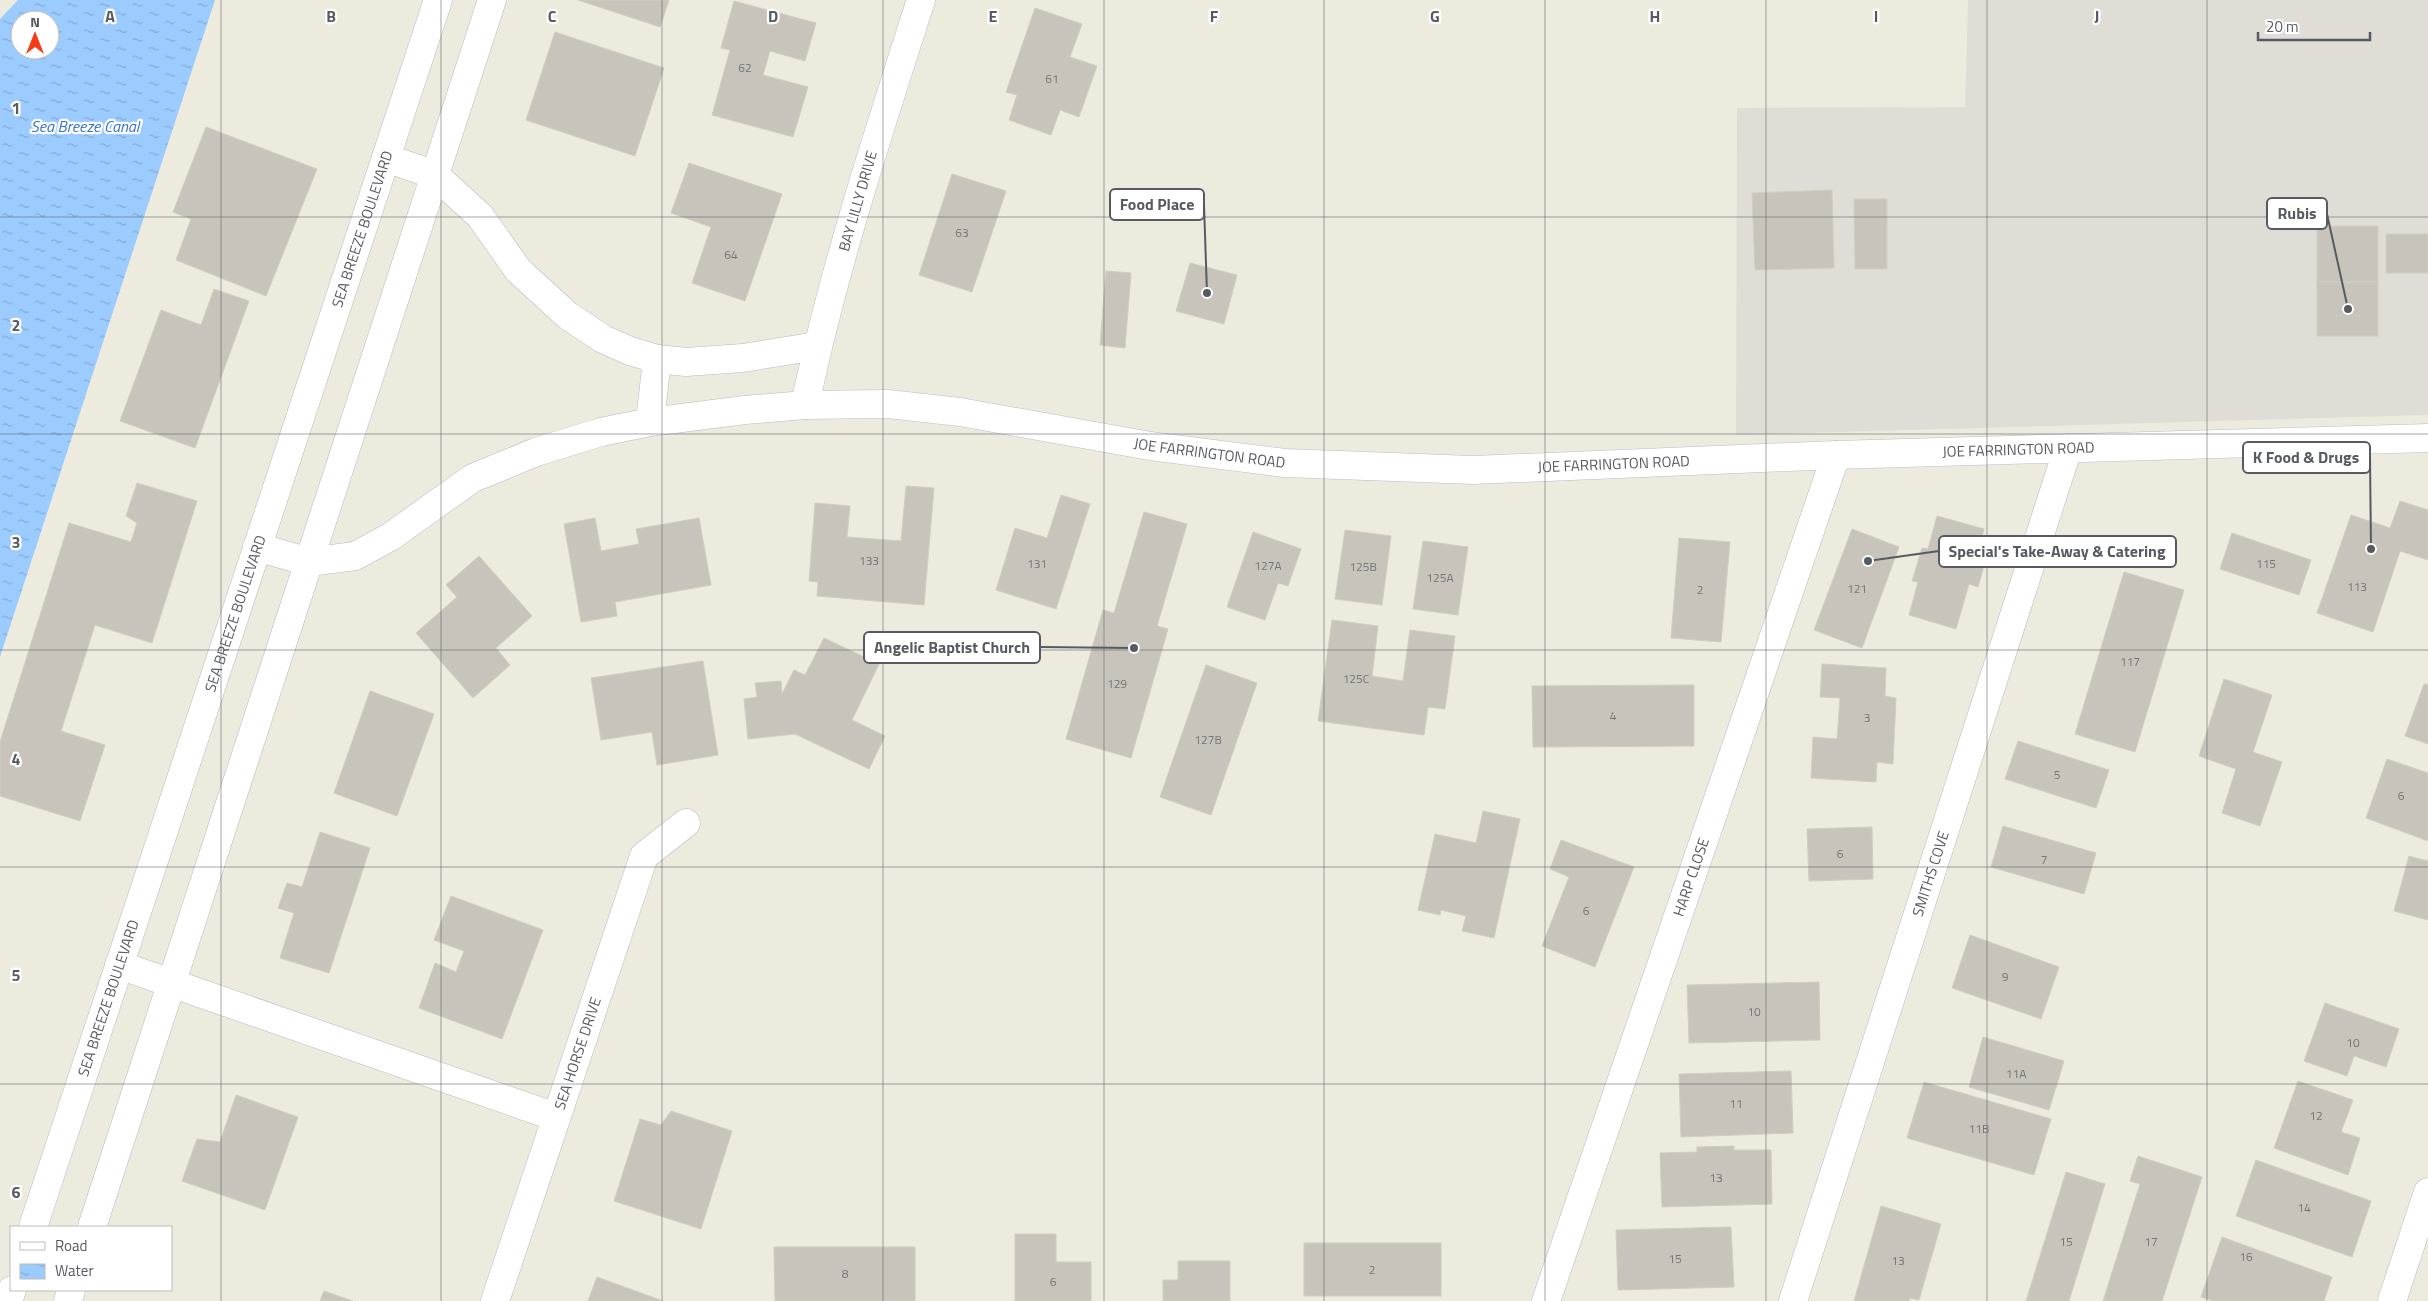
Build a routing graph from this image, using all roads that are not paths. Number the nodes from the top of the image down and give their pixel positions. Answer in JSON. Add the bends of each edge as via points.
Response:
{"nodes":[{"id":1,"x":438,"y":0,"type":"edge"},
{"id":2,"x":492,"y":0,"type":"edge"},
{"id":3,"x":921,"y":0,"type":"edge"},
{"id":4,"x":386,"y":158,"type":"junction"},
{"id":5,"x":436,"y":175,"type":"junction"},
{"id":6,"x":817,"y":346,"type":"junction"},
{"id":7,"x":657,"y":359,"type":"junction"},
{"id":8,"x":805,"y":405,"type":"junction"},
{"id":9,"x":650,"y":422,"type":"junction"},
{"id":10,"x":2428,"y":438,"type":"edge"},
{"id":11,"x":2068,"y":448,"type":"junction"},
{"id":12,"x":1836,"y":455,"type":"junction"},
{"id":13,"x":257,"y":548,"type":"junction"},
{"id":14,"x":309,"y":562,"type":"junction"},
{"id":15,"x":686,"y":823,"type":"dead end"},
{"id":16,"x":119,"y":965,"type":"junction"},
{"id":17,"x":172,"y":983,"type":"junction"},
{"id":18,"x":556,"y":1117,"type":"junction"},
{"id":19,"x":2428,"y":1192,"type":"edge"},
{"id":20,"x":32,"y":1226,"type":"edge"},
{"id":21,"x":92,"y":1226,"type":"edge"},
{"id":22,"x":495,"y":1301,"type":"edge"},
{"id":23,"x":1546,"y":1301,"type":"edge"},
{"id":24,"x":1793,"y":1301,"type":"edge"},
{"id":25,"x":2392,"y":1301,"type":"edge"}],
"edges":[{"from":1,"to":4,"type":"street","name":"SEA BREEZE BOULEVARD"},
{"from":2,"to":5,"type":"street"},
{"from":3,"to":6,"type":"street","name":"BAY LILLY DRIVE","via":[[857,201]]},
{"from":4,"to":5,"type":"street"},
{"from":4,"to":13,"type":"street","name":"SEA BREEZE BOULEVARD"},
{"from":5,"to":7,"type":"street","via":[[480,216],[518,270],[566,315],[603,340]]},
{"from":5,"to":14,"type":"street"},
{"from":6,"to":7,"type":"street","via":[[743,358],[686,362]]},
{"from":6,"to":8,"type":"street","name":"BAY LILLY DRIVE"},
{"from":7,"to":9,"type":"street"},
{"from":8,"to":9,"type":"street"},
{"from":8,"to":12,"type":"street","name":"JOE FARRINGTON ROAD","via":[[888,404],[1008,419],[1150,446],[1285,463],[1473,470]]},
{"from":9,"to":14,"type":"street","via":[[601,432],[536,452],[474,478],[390,537],[356,556]]},
{"from":10,"to":11,"type":"street","name":"JOE FARRINGTON ROAD"},
{"from":11,"to":12,"type":"street","name":"JOE FARRINGTON ROAD"},
{"from":11,"to":24,"type":"street","name":"SMITHS COVE"},
{"from":12,"to":23,"type":"street","name":"HARP CLOSE"},
{"from":13,"to":14,"type":"street"},
{"from":13,"to":16,"type":"street","name":"SEA BREEZE BOULEVARD"},
{"from":14,"to":17,"type":"street"},
{"from":15,"to":18,"type":"street","name":"SEA HORSE DRIVE","via":[[644,856]]},
{"from":16,"to":17,"type":"street"},
{"from":16,"to":20,"type":"street","name":"SEA BREEZE BOULEVARD"},
{"from":17,"to":18,"type":"street"},
{"from":17,"to":21,"type":"street"},
{"from":18,"to":22,"type":"street","name":"SEA HORSE DRIVE"},
{"from":19,"to":25,"type":"street"}]}
